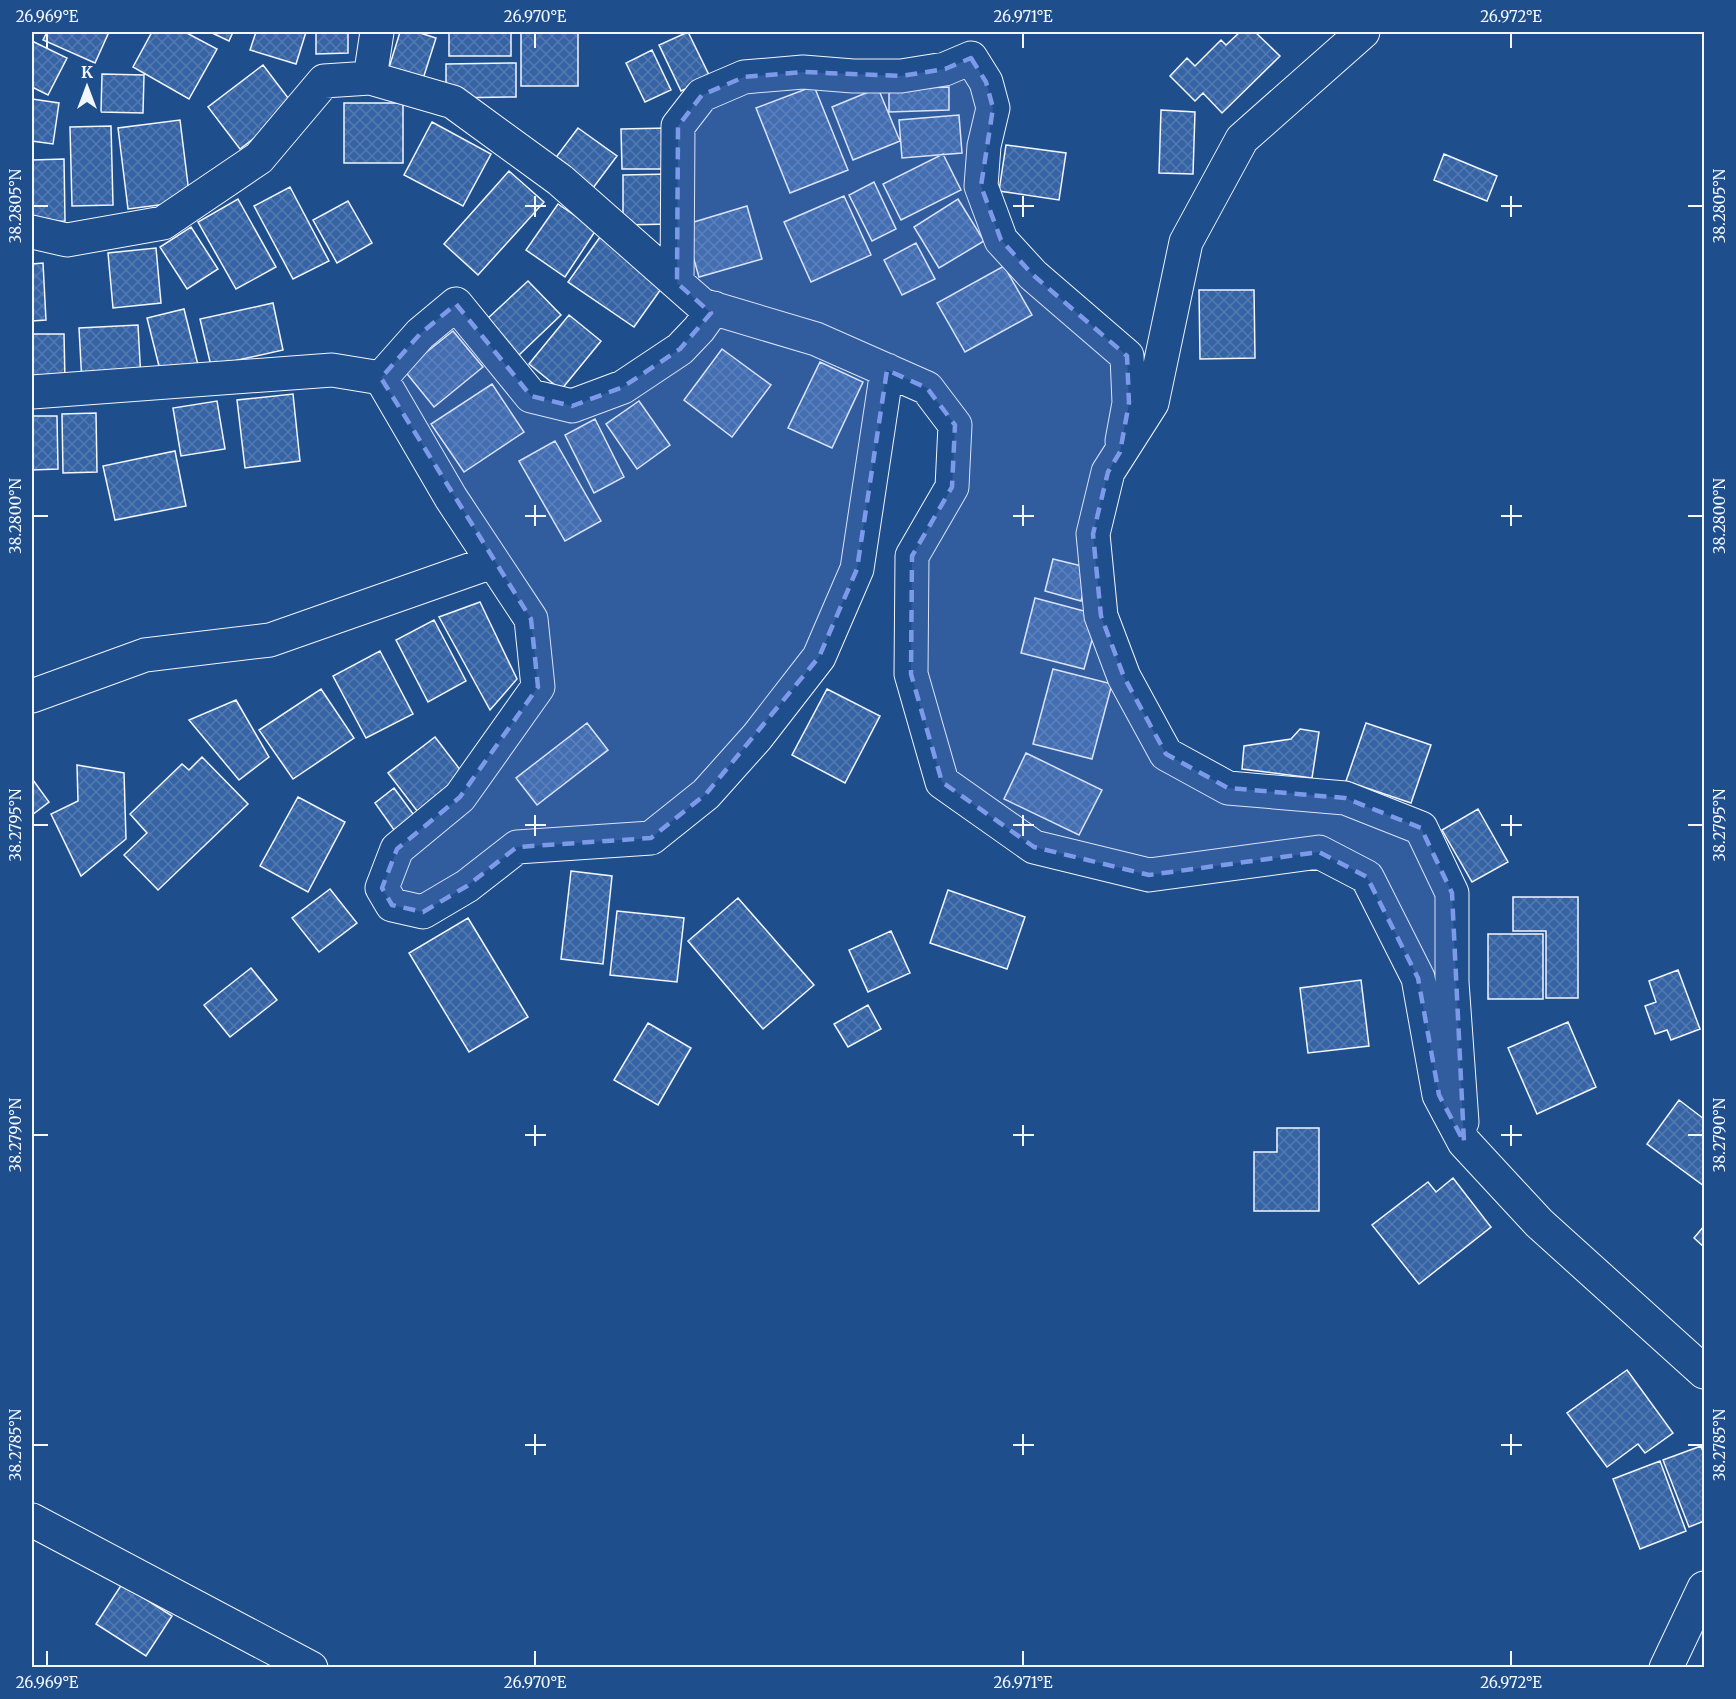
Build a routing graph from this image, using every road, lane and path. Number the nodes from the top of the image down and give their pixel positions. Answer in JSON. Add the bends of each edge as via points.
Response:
{"nodes":[{"id":1,"x":378,"y":32,"type":"edge"},
{"id":2,"x":1362,"y":32,"type":"edge"},
{"id":3,"x":370,"y":78,"type":"junction"},
{"id":4,"x":32,"y":232,"type":"edge"},
{"id":5,"x":677,"y":283,"type":"junction"},
{"id":6,"x":714,"y":308,"type":"junction"},
{"id":7,"x":887,"y":370,"type":"junction"},
{"id":8,"x":381,"y":378,"type":"junction"},
{"id":9,"x":32,"y":392,"type":"edge"},
{"id":10,"x":1120,"y":452,"type":"junction"},
{"id":11,"x":492,"y":562,"type":"junction"},
{"id":12,"x":32,"y":696,"type":"edge"},
{"id":13,"x":1464,"y":1142,"type":"junction"},
{"id":14,"x":1704,"y":1372,"type":"edge"},
{"id":15,"x":32,"y":1520,"type":"edge"},
{"id":16,"x":1704,"y":1587,"type":"edge"},
{"id":17,"x":311,"y":1668,"type":"edge"},
{"id":18,"x":1666,"y":1668,"type":"edge"}],
"edges":[{"from":1,"to":3,"type":"street"},
{"from":2,"to":10,"type":"street","via":[[1242,139],[1186,242],[1152,403]]},
{"from":3,"to":4,"type":"street","via":[[324,81],[260,158],[163,223],[67,240]]},
{"from":3,"to":5,"type":"street","via":[[453,102],[560,180]]},
{"from":5,"to":6,"type":"street","via":[[702,305]]},
{"from":5,"to":10,"type":"street","via":[[678,126],[702,95],[744,77],[803,72],[901,76],[945,69],[971,58],[986,82],[993,108],[984,146],[981,186],[1001,240],[1033,275],[1127,356],[1129,403]]},
{"from":6,"to":7,"type":"street","via":[[816,339]]},
{"from":6,"to":8,"type":"street","via":[[680,349],[623,387],[572,406],[531,396],[456,304],[420,334]]},
{"from":7,"to":11,"type":"street","via":[[857,568],[819,657],[757,737],[706,794],[651,838],[517,847],[467,886],[423,912],[392,905],[382,888],[397,849],[460,797],[538,687],[531,619]]},
{"from":7,"to":13,"type":"street","via":[[927,388],[955,425],[952,487],[912,555],[911,674],[942,782],[1034,847],[1149,875],[1319,852],[1367,877],[1418,978],[1439,1095]]},
{"from":8,"to":9,"type":"street","via":[[332,370]]},
{"from":8,"to":11,"type":"street"},
{"from":10,"to":13,"type":"street","via":[[1108,472],[1093,534],[1101,616],[1124,677],[1166,754],[1228,788],[1345,798],[1421,828],[1452,893],[1452,981]]},
{"from":11,"to":12,"type":"street","via":[[270,640],[145,655]]},
{"from":13,"to":14,"type":"street","via":[[1539,1223]]},
{"from":15,"to":17,"type":"street"},
{"from":16,"to":18,"type":"street"}]}
